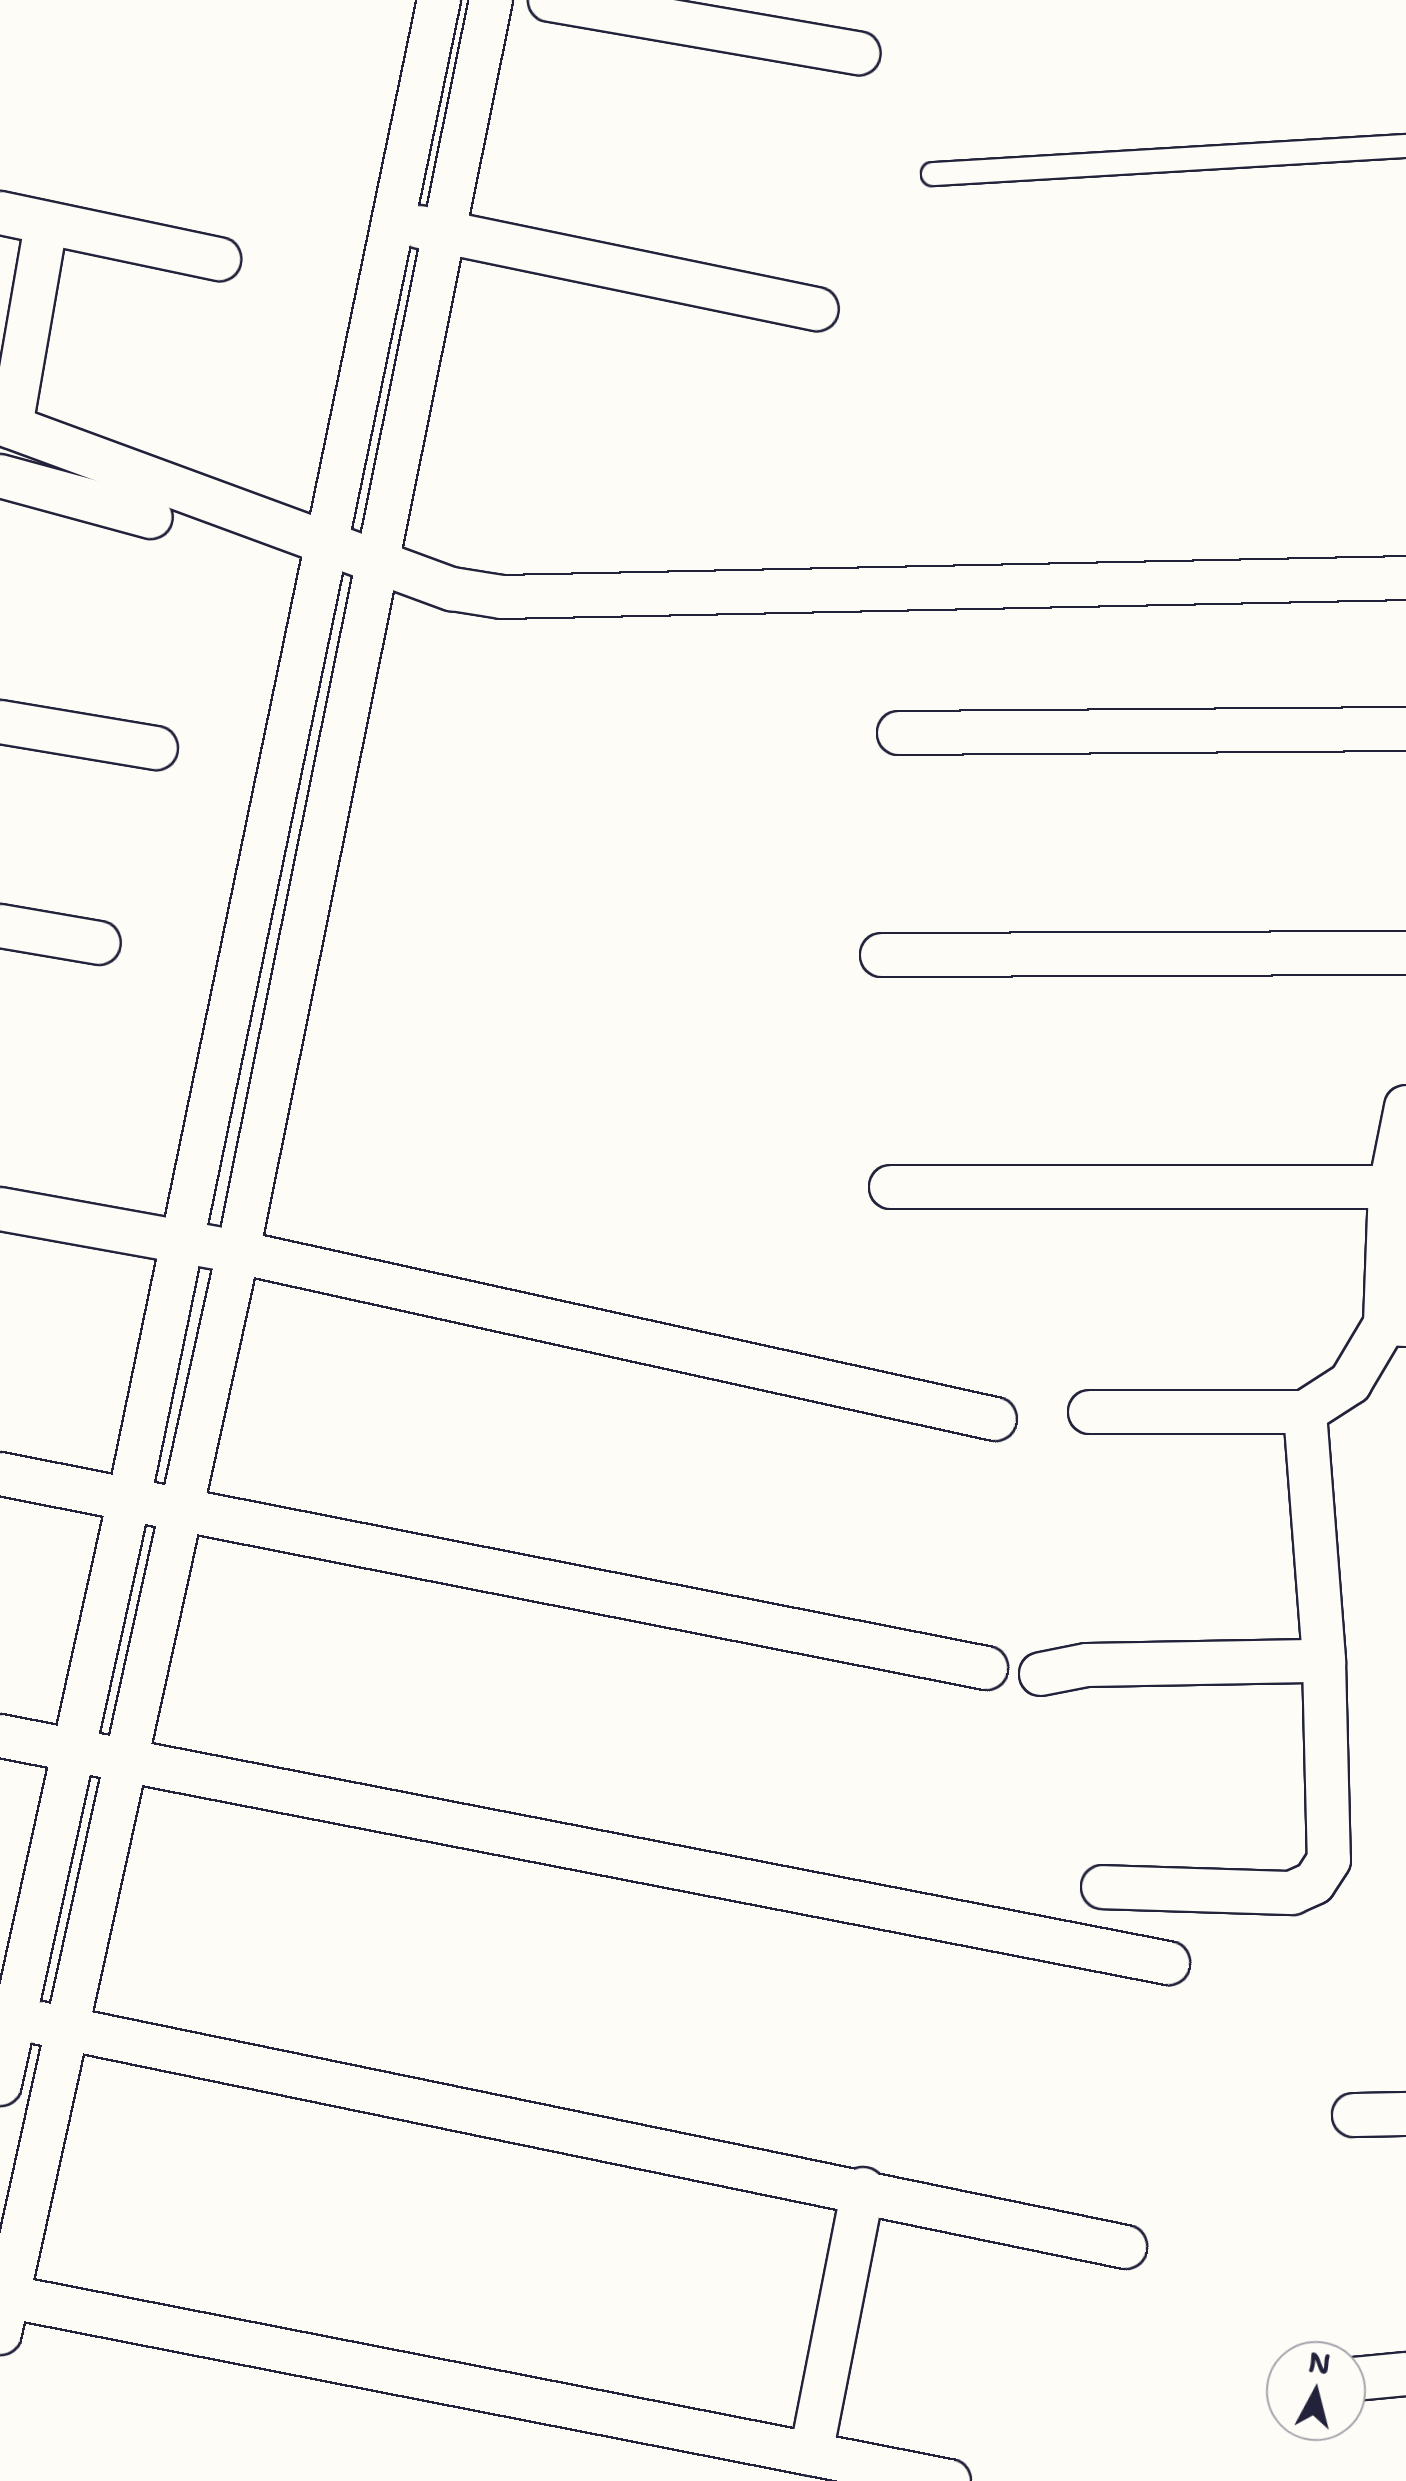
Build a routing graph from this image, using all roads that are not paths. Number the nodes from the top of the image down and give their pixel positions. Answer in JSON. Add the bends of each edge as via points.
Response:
{"nodes":[{"id":1,"x":439,"y":0,"type":"edge"},
{"id":2,"x":491,"y":0,"type":"edge"},
{"id":3,"x":550,"y":0,"type":"edge"},
{"id":4,"x":858,"y":53,"type":"dead end"},
{"id":5,"x":1406,"y":146,"type":"edge"},
{"id":6,"x":932,"y":174,"type":"dead end"},
{"id":7,"x":0,"y":213,"type":"edge"},
{"id":8,"x":391,"y":220,"type":"junction"},
{"id":9,"x":46,"y":224,"type":"junction"},
{"id":10,"x":448,"y":233,"type":"junction"},
{"id":11,"x":219,"y":259,"type":"dead end"},
{"id":12,"x":816,"y":309,"type":"dead end"},
{"id":13,"x":5,"y":425,"type":"edge"},
{"id":14,"x":0,"y":476,"type":"edge"},
{"id":15,"x":151,"y":517,"type":"dead end"},
{"id":16,"x":326,"y":540,"type":"junction"},
{"id":17,"x":378,"y":562,"type":"junction"},
{"id":18,"x":1406,"y":578,"type":"edge"},
{"id":19,"x":0,"y":722,"type":"edge"},
{"id":20,"x":1406,"y":730,"type":"edge"},
{"id":21,"x":900,"y":733,"type":"dead end"},
{"id":22,"x":156,"y":748,"type":"dead end"},
{"id":23,"x":0,"y":926,"type":"edge"},
{"id":24,"x":100,"y":944,"type":"dead end"},
{"id":25,"x":1406,"y":953,"type":"edge"},
{"id":26,"x":882,"y":955,"type":"dead end"},
{"id":27,"x":1406,"y":1107,"type":"edge"},
{"id":28,"x":891,"y":1187,"type":"dead end"},
{"id":29,"x":1398,"y":1187,"type":"edge"},
{"id":30,"x":0,"y":1208,"type":"edge"},
{"id":31,"x":179,"y":1242,"type":"junction"},
{"id":32,"x":238,"y":1252,"type":"junction"},
{"id":33,"x":1396,"y":1324,"type":"edge"},
{"id":34,"x":1090,"y":1412,"type":"dead end"},
{"id":35,"x":1305,"y":1412,"type":"junction"},
{"id":36,"x":995,"y":1419,"type":"dead end"},
{"id":37,"x":0,"y":1474,"type":"edge"},
{"id":38,"x":129,"y":1499,"type":"junction"},
{"id":39,"x":182,"y":1511,"type":"junction"},
{"id":40,"x":1324,"y":1662,"type":"junction"},
{"id":41,"x":986,"y":1668,"type":"dead end"},
{"id":42,"x":1041,"y":1674,"type":"dead end"},
{"id":43,"x":0,"y":1736,"type":"edge"},
{"id":44,"x":74,"y":1753,"type":"junction"},
{"id":45,"x":130,"y":1763,"type":"junction"},
{"id":46,"x":1103,"y":1887,"type":"dead end"},
{"id":47,"x":1168,"y":1964,"type":"dead end"},
{"id":48,"x":7,"y":2017,"type":"edge"},
{"id":49,"x":69,"y":2028,"type":"junction"},
{"id":50,"x":0,"y":2084,"type":"edge"},
{"id":51,"x":1406,"y":2114,"type":"edge"},
{"id":52,"x":1354,"y":2115,"type":"dead end"},
{"id":53,"x":862,"y":2189,"type":"junction"},
{"id":54,"x":1124,"y":2248,"type":"dead end"},
{"id":55,"x":2,"y":2308,"type":"edge"},
{"id":56,"x":1406,"y":2374,"type":"edge"},
{"id":57,"x":1366,"y":2378,"type":"edge"},
{"id":58,"x":811,"y":2454,"type":"junction"},
{"id":59,"x":949,"y":2481,"type":"edge"}],
"edges":[{"from":1,"to":8,"type":"street"},
{"from":2,"to":10,"type":"street"},
{"from":3,"to":4,"type":"street"},
{"from":5,"to":6,"type":"lane"},
{"from":7,"to":9,"type":"street"},
{"from":8,"to":10,"type":"street"},
{"from":8,"to":16,"type":"street"},
{"from":9,"to":11,"type":"street"},
{"from":9,"to":13,"type":"street"},
{"from":10,"to":12,"type":"street"},
{"from":10,"to":17,"type":"street"},
{"from":13,"to":16,"type":"street"},
{"from":14,"to":15,"type":"street"},
{"from":16,"to":17,"type":"street"},
{"from":16,"to":31,"type":"street"},
{"from":17,"to":18,"type":"street","via":[[452,589],[502,597]]},
{"from":17,"to":32,"type":"street"},
{"from":19,"to":22,"type":"street"},
{"from":20,"to":21,"type":"street"},
{"from":23,"to":24,"type":"street"},
{"from":25,"to":26,"type":"street"},
{"from":27,"to":29,"type":"street"},
{"from":28,"to":29,"type":"street"},
{"from":29,"to":33,"type":"street"},
{"from":30,"to":31,"type":"street"},
{"from":31,"to":32,"type":"street"},
{"from":31,"to":38,"type":"street"},
{"from":32,"to":36,"type":"street"},
{"from":32,"to":39,"type":"street"},
{"from":33,"to":35,"type":"street","via":[[1350,1383]]},
{"from":34,"to":35,"type":"street"},
{"from":35,"to":40,"type":"street"},
{"from":37,"to":38,"type":"street"},
{"from":38,"to":39,"type":"street"},
{"from":38,"to":44,"type":"street"},
{"from":39,"to":41,"type":"street"},
{"from":39,"to":45,"type":"street"},
{"from":40,"to":42,"type":"street","via":[[1106,1664]]},
{"from":40,"to":46,"type":"street","via":[[1329,1860],[1314,1883],[1292,1893]]},
{"from":43,"to":44,"type":"street"},
{"from":44,"to":45,"type":"street"},
{"from":44,"to":48,"type":"street"},
{"from":45,"to":47,"type":"street"},
{"from":45,"to":49,"type":"street"},
{"from":48,"to":49,"type":"street"},
{"from":48,"to":50,"type":"street"},
{"from":49,"to":53,"type":"street"},
{"from":49,"to":55,"type":"street"},
{"from":51,"to":52,"type":"street"},
{"from":53,"to":54,"type":"street"},
{"from":53,"to":58,"type":"street"},
{"from":55,"to":58,"type":"street"},
{"from":56,"to":57,"type":"street"},
{"from":58,"to":59,"type":"street"}]}
